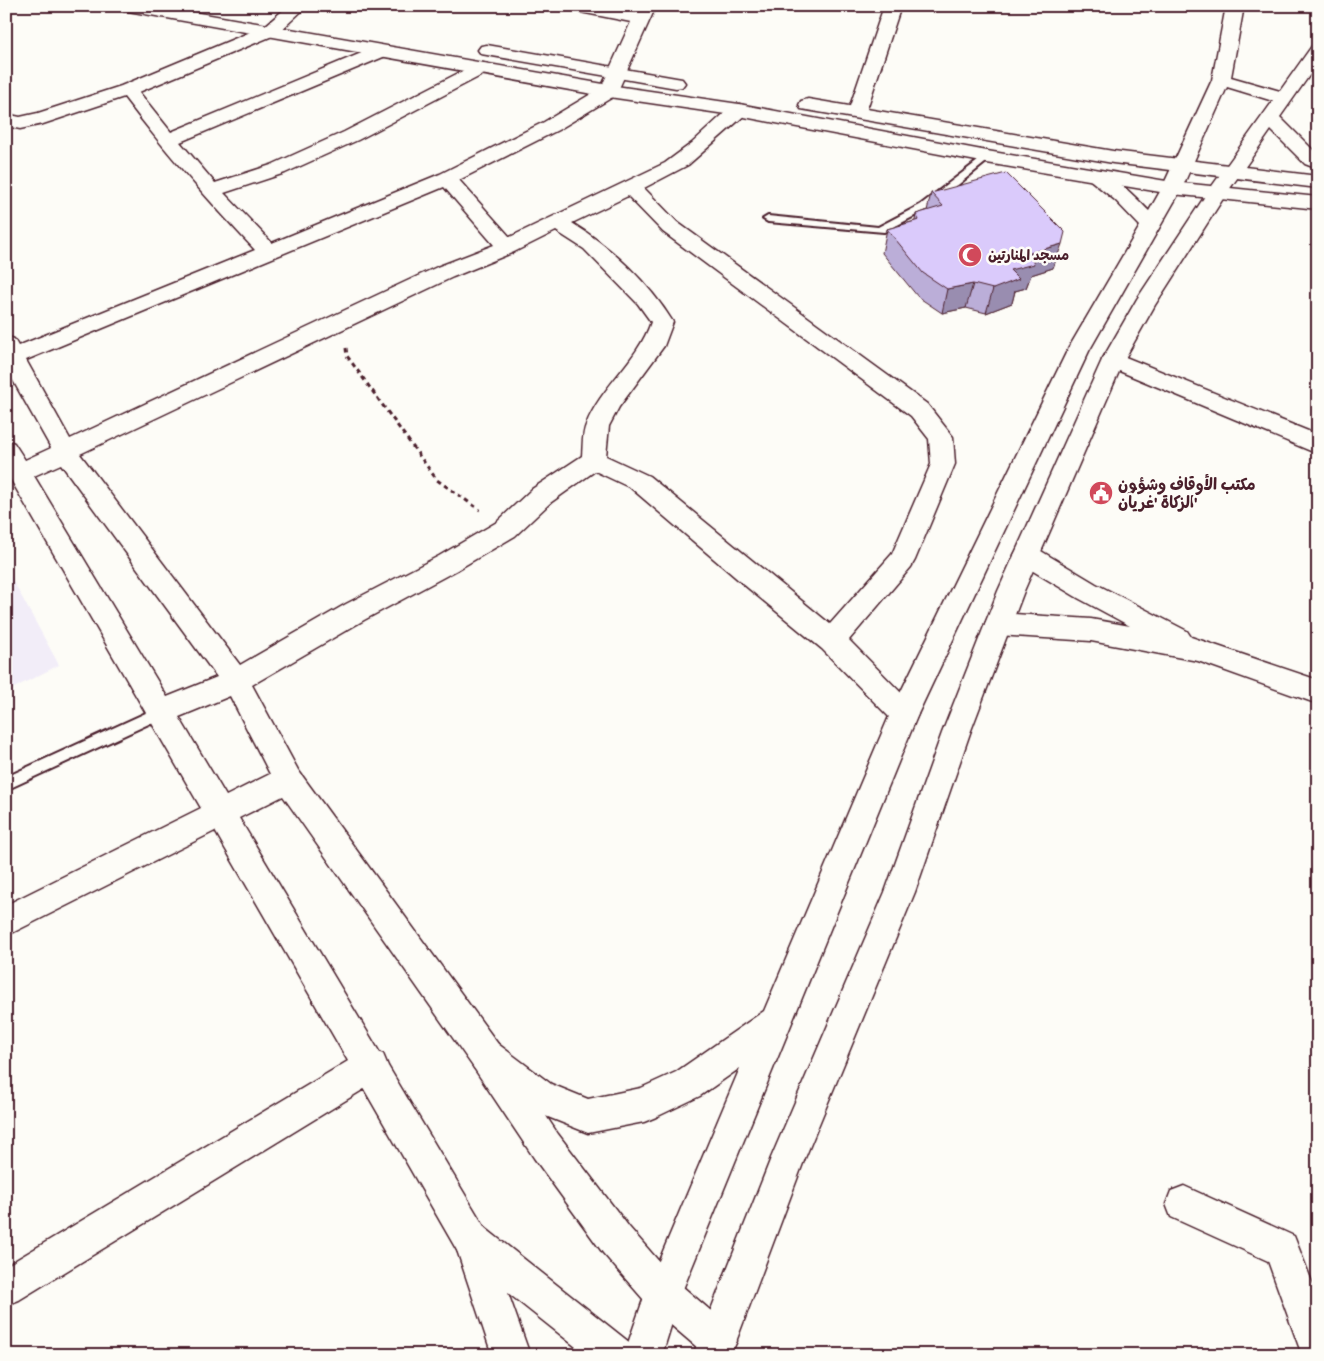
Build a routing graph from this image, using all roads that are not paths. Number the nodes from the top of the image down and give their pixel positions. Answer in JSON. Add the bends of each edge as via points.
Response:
{"nodes":[{"id":1,"x":128,"y":6,"type":"edge"},
{"id":2,"x":228,"y":6,"type":"edge"},
{"id":3,"x":576,"y":6,"type":"edge"},
{"id":4,"x":893,"y":6,"type":"edge"},
{"id":5,"x":1235,"y":6,"type":"edge"},
{"id":6,"x":293,"y":11,"type":"edge"},
{"id":7,"x":645,"y":13,"type":"edge"},
{"id":8,"x":315,"y":21,"type":"dead end"},
{"id":9,"x":271,"y":30,"type":"junction"},
{"id":10,"x":471,"y":47,"type":"dead end"},
{"id":11,"x":1318,"y":50,"type":"edge"},
{"id":12,"x":382,"y":51,"type":"junction"},
{"id":13,"x":482,"y":68,"type":"junction"},
{"id":14,"x":616,"y":72,"type":"junction"},
{"id":15,"x":1221,"y":80,"type":"junction"},
{"id":16,"x":128,"y":90,"type":"junction"},
{"id":17,"x":609,"y":91,"type":"junction"},
{"id":18,"x":1284,"y":98,"type":"junction"},
{"id":19,"x":774,"y":109,"type":"junction"},
{"id":20,"x":739,"y":110,"type":"junction"},
{"id":21,"x":857,"y":112,"type":"junction"},
{"id":22,"x":1271,"y":119,"type":"junction"},
{"id":23,"x":6,"y":120,"type":"edge"},
{"id":24,"x":167,"y":141,"type":"junction"},
{"id":25,"x":987,"y":157,"type":"junction"},
{"id":26,"x":1318,"y":163,"type":"edge"},
{"id":27,"x":1093,"y":174,"type":"junction"},
{"id":28,"x":1177,"y":176,"type":"junction"},
{"id":29,"x":447,"y":178,"type":"junction"},
{"id":30,"x":1225,"y":182,"type":"junction"},
{"id":31,"x":1318,"y":182,"type":"edge"},
{"id":32,"x":631,"y":187,"type":"junction"},
{"id":33,"x":210,"y":192,"type":"junction"},
{"id":34,"x":1318,"y":203,"type":"edge"},
{"id":35,"x":768,"y":219,"type":"dead end"},
{"id":36,"x":557,"y":223,"type":"junction"},
{"id":37,"x":1151,"y":225,"type":"junction"},
{"id":38,"x":507,"y":247,"type":"junction"},
{"id":39,"x":268,"y":251,"type":"junction"},
{"id":40,"x":9,"y":353,"type":"edge"},
{"id":41,"x":1113,"y":360,"type":"junction"},
{"id":42,"x":1318,"y":445,"type":"edge"},
{"id":43,"x":65,"y":452,"type":"junction"},
{"id":44,"x":594,"y":460,"type":"junction"},
{"id":45,"x":13,"y":461,"type":"edge"},
{"id":46,"x":1026,"y":555,"type":"junction"},
{"id":47,"x":998,"y":624,"type":"junction"},
{"id":48,"x":832,"y":641,"type":"junction"},
{"id":49,"x":1199,"y":650,"type":"junction"},
{"id":50,"x":236,"y":680,"type":"junction"},
{"id":51,"x":1318,"y":692,"type":"edge"},
{"id":52,"x":161,"y":712,"type":"junction"},
{"id":53,"x":904,"y":714,"type":"junction"},
{"id":54,"x":288,"y":779,"type":"junction"},
{"id":55,"x":6,"y":784,"type":"edge"},
{"id":56,"x":222,"y":813,"type":"junction"},
{"id":57,"x":6,"y":921,"type":"edge"},
{"id":58,"x":777,"y":1022,"type":"junction"},
{"id":59,"x":486,"y":1056,"type":"junction"},
{"id":60,"x":370,"y":1066,"type":"junction"},
{"id":61,"x":1184,"y":1204,"type":"dead end"},
{"id":62,"x":472,"y":1241,"type":"junction"},
{"id":63,"x":6,"y":1287,"type":"edge"},
{"id":64,"x":663,"y":1294,"type":"junction"},
{"id":65,"x":1318,"y":1347,"type":"edge"},
{"id":66,"x":715,"y":1348,"type":"edge"},
{"id":67,"x":511,"y":1355,"type":"edge"},
{"id":68,"x":616,"y":1355,"type":"edge"},
{"id":69,"x":643,"y":1355,"type":"edge"}],
"edges":[{"from":1,"to":9,"type":"street"},
{"from":2,"to":6,"type":"street"},
{"from":3,"to":7,"type":"street"},
{"from":4,"to":21,"type":"street"},
{"from":5,"to":15,"type":"street"},
{"from":6,"to":8,"type":"street"},
{"from":6,"to":9,"type":"street"},
{"from":7,"to":14,"type":"street"},
{"from":9,"to":12,"type":"street"},
{"from":9,"to":16,"type":"street"},
{"from":10,"to":14,"type":"street"},
{"from":11,"to":18,"type":"street"},
{"from":12,"to":13,"type":"street"},
{"from":12,"to":24,"type":"street"},
{"from":13,"to":17,"type":"street"},
{"from":13,"to":33,"type":"street","via":[[351,136],[278,169]]},
{"from":14,"to":17,"type":"street"},
{"from":14,"to":19,"type":"street"},
{"from":15,"to":18,"type":"street"},
{"from":15,"to":28,"type":"street"},
{"from":16,"to":23,"type":"street","via":[[43,118],[20,123]]},
{"from":16,"to":24,"type":"street"},
{"from":17,"to":20,"type":"street"},
{"from":17,"to":29,"type":"street","via":[[551,126]]},
{"from":18,"to":22,"type":"street"},
{"from":19,"to":20,"type":"street"},
{"from":19,"to":21,"type":"street"},
{"from":19,"to":25,"type":"street"},
{"from":20,"to":32,"type":"street","via":[[692,154]]},
{"from":21,"to":28,"type":"street","via":[[1113,157]]},
{"from":22,"to":26,"type":"street"},
{"from":22,"to":30,"type":"street"},
{"from":24,"to":33,"type":"street"},
{"from":25,"to":27,"type":"street"},
{"from":25,"to":35,"type":"lane","via":[[924,207],[880,230]]},
{"from":27,"to":28,"type":"street"},
{"from":27,"to":37,"type":"street","via":[[1122,196]]},
{"from":28,"to":30,"type":"street"},
{"from":28,"to":30,"type":"street"},
{"from":28,"to":37,"type":"street"},
{"from":29,"to":38,"type":"street"},
{"from":29,"to":39,"type":"street"},
{"from":30,"to":31,"type":"street"},
{"from":30,"to":34,"type":"street"},
{"from":30,"to":41,"type":"street","via":[[1145,304]]},
{"from":32,"to":36,"type":"street"},
{"from":32,"to":48,"type":"street","via":[[670,228],[919,410],[942,436],[943,464],[902,560]]},
{"from":33,"to":39,"type":"street"},
{"from":36,"to":38,"type":"street"},
{"from":36,"to":44,"type":"street","via":[[591,244],[646,299],[662,322],[656,341],[609,403],[597,426]]},
{"from":37,"to":53,"type":"street","via":[[1078,351]]},
{"from":38,"to":43,"type":"street","via":[[341,320]]},
{"from":39,"to":40,"type":"street"},
{"from":40,"to":43,"type":"street"},
{"from":41,"to":42,"type":"street"},
{"from":41,"to":46,"type":"street"},
{"from":43,"to":45,"type":"street"},
{"from":43,"to":50,"type":"street"},
{"from":44,"to":48,"type":"street","via":[[640,482]]},
{"from":44,"to":50,"type":"street","via":[[541,496],[506,529]]},
{"from":45,"to":52,"type":"street"},
{"from":46,"to":47,"type":"street"},
{"from":46,"to":49,"type":"street"},
{"from":47,"to":49,"type":"street","via":[[1091,630]]},
{"from":47,"to":66,"type":"street","via":[[900,892],[788,1158]]},
{"from":48,"to":53,"type":"street"},
{"from":49,"to":51,"type":"street"},
{"from":50,"to":52,"type":"street"},
{"from":50,"to":54,"type":"street"},
{"from":52,"to":55,"type":"lane"},
{"from":52,"to":56,"type":"street"},
{"from":53,"to":58,"type":"street"},
{"from":54,"to":56,"type":"street"},
{"from":54,"to":59,"type":"street"},
{"from":56,"to":57,"type":"street"},
{"from":56,"to":60,"type":"street"},
{"from":58,"to":59,"type":"street","via":[[688,1084],[644,1105],[588,1116],[540,1097]]},
{"from":58,"to":64,"type":"street"},
{"from":59,"to":64,"type":"street","via":[[546,1146],[616,1240]]},
{"from":60,"to":62,"type":"street"},
{"from":60,"to":63,"type":"street"},
{"from":61,"to":65,"type":"street","via":[[1281,1249]]},
{"from":62,"to":67,"type":"street"},
{"from":62,"to":68,"type":"street"},
{"from":64,"to":66,"type":"street"},
{"from":64,"to":69,"type":"street"}]}
